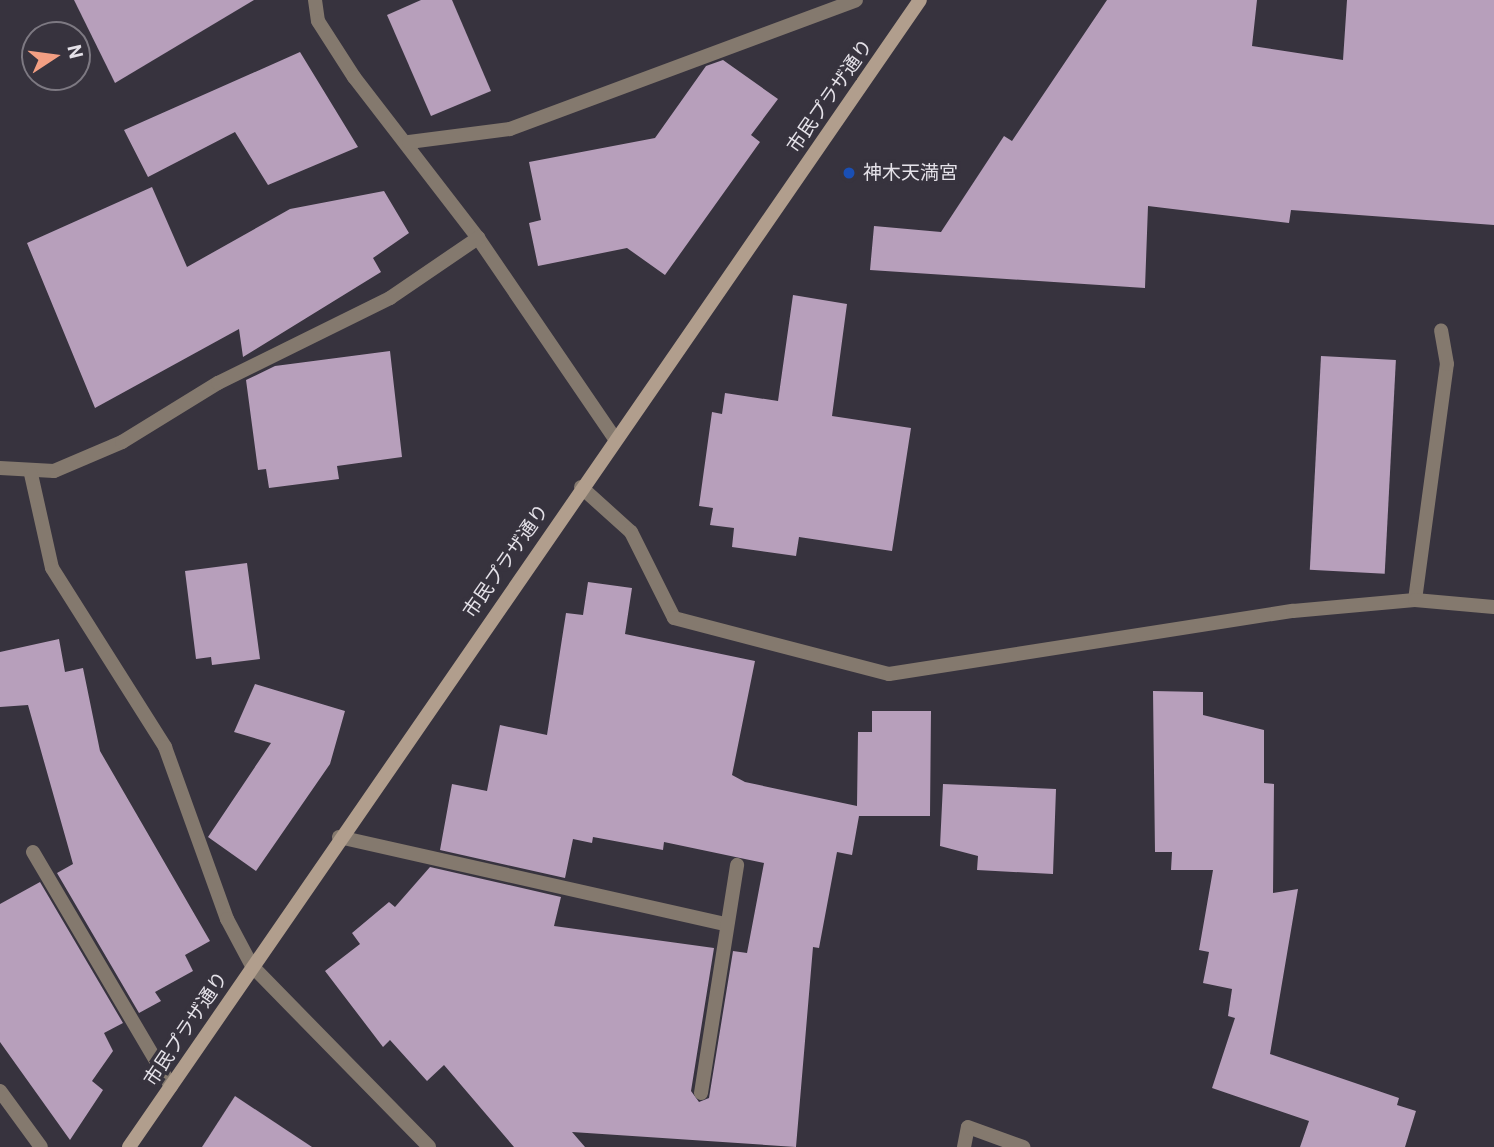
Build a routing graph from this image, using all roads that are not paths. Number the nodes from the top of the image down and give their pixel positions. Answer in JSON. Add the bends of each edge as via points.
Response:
{"nodes":[{"id":1,"x":315,"y":0,"type":"edge"},
{"id":2,"x":856,"y":0,"type":"edge"},
{"id":3,"x":920,"y":0,"type":"edge"},
{"id":4,"x":409,"y":142,"type":"junction"},
{"id":5,"x":478,"y":238,"type":"junction"},
{"id":6,"x":1441,"y":331,"type":"dead end"},
{"id":7,"x":615,"y":439,"type":"junction"},
{"id":8,"x":0,"y":468,"type":"edge"},
{"id":9,"x":31,"y":474,"type":"junction"},
{"id":10,"x":581,"y":487,"type":"junction"},
{"id":11,"x":1415,"y":600,"type":"junction"},
{"id":12,"x":1494,"y":607,"type":"edge"},
{"id":13,"x":339,"y":837,"type":"junction"},
{"id":14,"x":33,"y":852,"type":"dead end"},
{"id":15,"x":737,"y":865,"type":"dead end"},
{"id":16,"x":725,"y":924,"type":"junction"},
{"id":17,"x":252,"y":966,"type":"junction"},
{"id":18,"x":171,"y":1086,"type":"junction"},
{"id":19,"x":0,"y":1091,"type":"edge"},
{"id":20,"x":701,"y":1093,"type":"dead end"},
{"id":21,"x":41,"y":1147,"type":"edge"},
{"id":22,"x":129,"y":1147,"type":"edge"},
{"id":23,"x":429,"y":1147,"type":"edge"},
{"id":24,"x":964,"y":1147,"type":"edge"},
{"id":25,"x":1023,"y":1147,"type":"edge"}],
"edges":[{"from":1,"to":4,"type":"street","via":[[318,21],[354,77]]},
{"from":2,"to":4,"type":"street","via":[[510,129]]},
{"from":3,"to":7,"type":"street","name":"市民プラザ通り"},
{"from":4,"to":5,"type":"street"},
{"from":5,"to":7,"type":"street"},
{"from":5,"to":9,"type":"street","via":[[390,298],[218,383],[122,442]]},
{"from":6,"to":11,"type":"street","via":[[1447,363]]},
{"from":7,"to":10,"type":"street","name":"市民プラザ通り"},
{"from":8,"to":9,"type":"street"},
{"from":9,"to":17,"type":"street","via":[[52,568],[165,747],[227,919]]},
{"from":10,"to":11,"type":"street","via":[[631,532],[674,618],[889,674],[1293,611]]},
{"from":10,"to":13,"type":"street","name":"市民プラザ通り"},
{"from":11,"to":12,"type":"street"},
{"from":13,"to":16,"type":"street"},
{"from":13,"to":17,"type":"street","name":"市民プラザ通り"},
{"from":14,"to":18,"type":"street"},
{"from":15,"to":16,"type":"street"},
{"from":16,"to":20,"type":"street"},
{"from":17,"to":18,"type":"street","name":"市民プラザ通り"},
{"from":17,"to":23,"type":"street"},
{"from":18,"to":22,"type":"street","name":"市民プラザ通り"},
{"from":19,"to":21,"type":"street"},
{"from":24,"to":25,"type":"street","via":[[968,1127]]}]}
